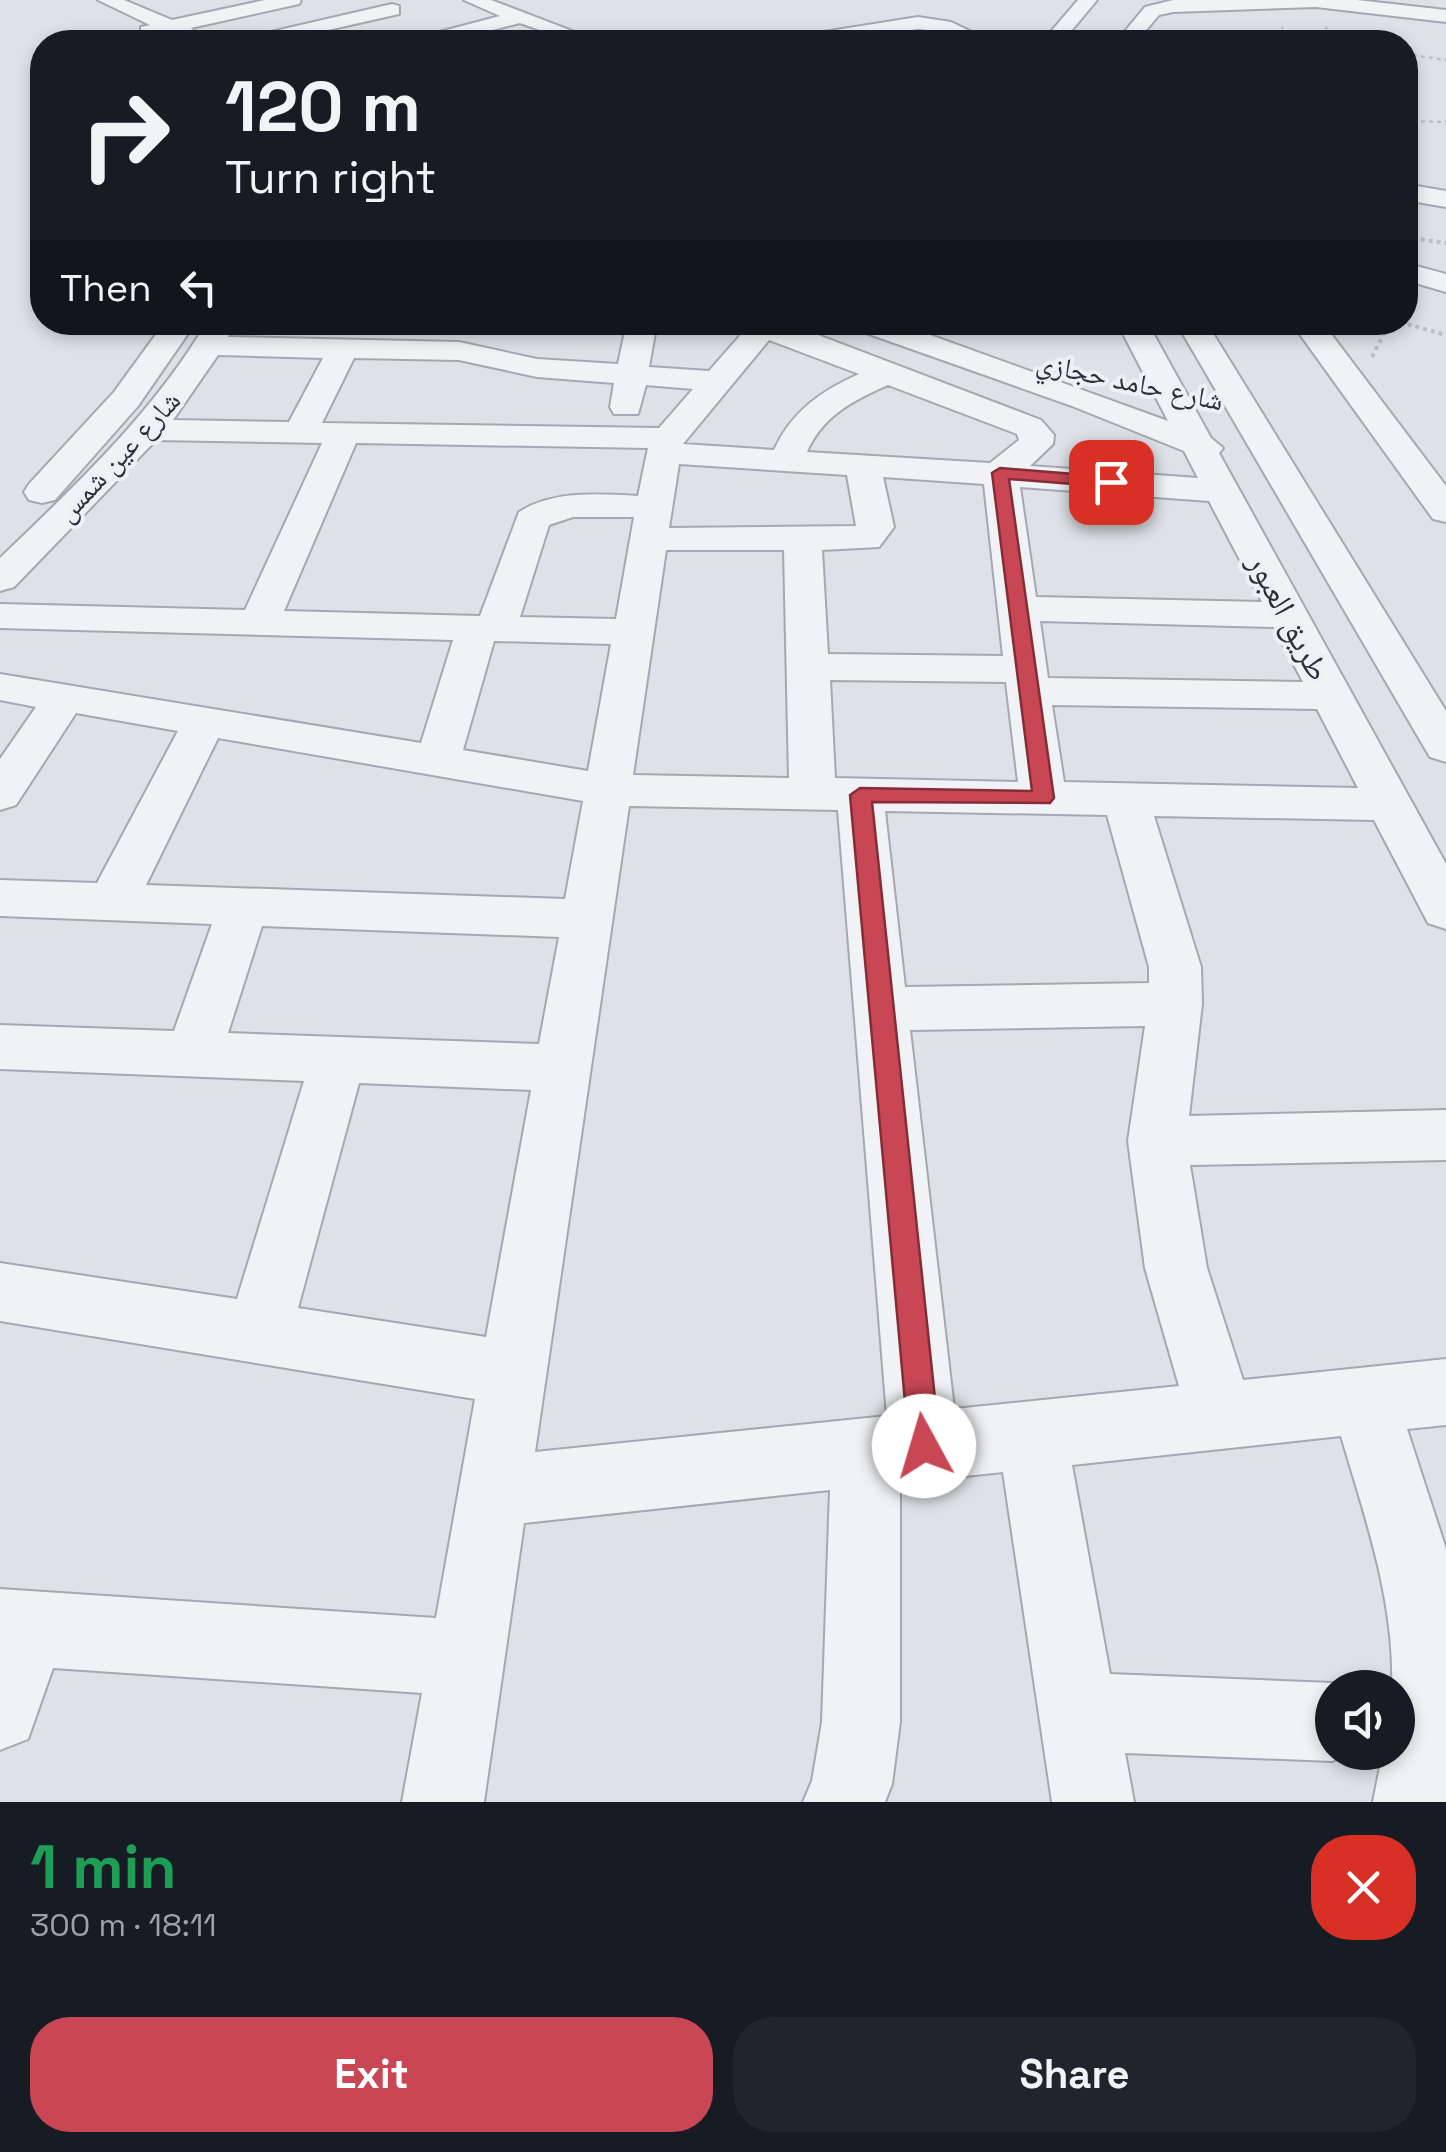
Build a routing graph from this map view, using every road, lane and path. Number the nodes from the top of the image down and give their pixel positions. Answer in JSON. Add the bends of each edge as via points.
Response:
{"nodes":[{"id":1,"x":292,"y":0,"type":"edge"},
{"id":2,"x":366,"y":0,"type":"edge"},
{"id":3,"x":473,"y":0,"type":"edge"},
{"id":4,"x":1088,"y":0,"type":"edge"},
{"id":5,"x":1327,"y":1,"type":"edge"},
{"id":6,"x":98,"y":3,"type":"edge"},
{"id":7,"x":258,"y":8,"type":"junction"},
{"id":8,"x":1402,"y":10,"type":"junction"},
{"id":9,"x":1446,"y":16,"type":"edge"},
{"id":10,"x":520,"y":17,"type":"junction"},
{"id":11,"x":412,"y":23,"type":"edge"},
{"id":12,"x":146,"y":30,"type":"edge"},
{"id":13,"x":162,"y":30,"type":"edge"},
{"id":14,"x":185,"y":30,"type":"edge"},
{"id":15,"x":309,"y":30,"type":"joint"},
{"id":16,"x":439,"y":30,"type":"edge"},
{"id":17,"x":470,"y":30,"type":"edge"},
{"id":18,"x":556,"y":30,"type":"edge"},
{"id":19,"x":874,"y":30,"type":"edge"},
{"id":20,"x":949,"y":30,"type":"edge"},
{"id":21,"x":1062,"y":30,"type":"edge"},
{"id":22,"x":1136,"y":30,"type":"edge"},
{"id":23,"x":1446,"y":30,"type":"edge"},
{"id":24,"x":1418,"y":56,"type":"edge"},
{"id":25,"x":1446,"y":60,"type":"edge"},
{"id":26,"x":1418,"y":121,"type":"edge"},
{"id":27,"x":1446,"y":122,"type":"edge"},
{"id":28,"x":1418,"y":194,"type":"edge"},
{"id":29,"x":1446,"y":199,"type":"edge"},
{"id":30,"x":1418,"y":208,"type":"edge"},
{"id":31,"x":1446,"y":208,"type":"edge"},
{"id":32,"x":1418,"y":239,"type":"edge"},
{"id":33,"x":1446,"y":243,"type":"edge"},
{"id":34,"x":1418,"y":275,"type":"edge"},
{"id":35,"x":1446,"y":283,"type":"edge"},
{"id":36,"x":1418,"y":327,"type":"edge"},
{"id":37,"x":172,"y":335,"type":"edge"},
{"id":38,"x":215,"y":335,"type":"edge"},
{"id":39,"x":225,"y":335,"type":"edge"},
{"id":40,"x":640,"y":335,"type":"edge"},
{"id":41,"x":757,"y":335,"type":"edge"},
{"id":42,"x":791,"y":335,"type":"edge"},
{"id":43,"x":900,"y":335,"type":"edge"},
{"id":44,"x":942,"y":335,"type":"edge"},
{"id":45,"x":1125,"y":335,"type":"edge"},
{"id":46,"x":1199,"y":335,"type":"edge"},
{"id":47,"x":1316,"y":335,"type":"edge"},
{"id":48,"x":1446,"y":336,"type":"edge"},
{"id":49,"x":343,"y":348,"type":"junction"},
{"id":50,"x":888,"y":374,"type":"junction"},
{"id":51,"x":632,"y":375,"type":"junction"},
{"id":52,"x":1133,"y":380,"type":"junction"},
{"id":53,"x":716,"y":381,"type":"junction"},
{"id":54,"x":1240,"y":404,"type":"junction"},
{"id":55,"x":151,"y":430,"type":"junction"},
{"id":56,"x":301,"y":432,"type":"junction"},
{"id":57,"x":344,"y":432,"type":"junction"},
{"id":58,"x":1429,"y":440,"type":"dead end"},
{"id":59,"x":1394,"y":441,"type":"junction"},
{"id":60,"x":651,"y":442,"type":"junction"},
{"id":61,"x":1264,"y":443,"type":"junction"},
{"id":62,"x":1197,"y":444,"type":"junction"},
{"id":63,"x":786,"y":461,"type":"junction"},
{"id":64,"x":863,"y":468,"type":"junction"},
{"id":65,"x":1000,"y":473,"type":"junction"},
{"id":66,"x":1222,"y":490,"type":"junction"},
{"id":67,"x":1446,"y":511,"type":"edge"},
{"id":68,"x":14,"y":518,"type":"dead end"},
{"id":69,"x":652,"y":523,"type":"junction"},
{"id":70,"x":804,"y":540,"type":"junction"},
{"id":71,"x":0,"y":580,"type":"edge"},
{"id":72,"x":1018,"y":609,"type":"junction"},
{"id":73,"x":1288,"y":615,"type":"junction"},
{"id":74,"x":0,"y":616,"type":"edge"},
{"id":75,"x":259,"y":622,"type":"junction"},
{"id":76,"x":486,"y":628,"type":"junction"},
{"id":77,"x":634,"y":632,"type":"junction"},
{"id":78,"x":808,"y":667,"type":"junction"},
{"id":79,"x":1027,"y":680,"type":"junction"},
{"id":80,"x":0,"y":687,"type":"edge"},
{"id":81,"x":1331,"y":696,"type":"junction"},
{"id":82,"x":64,"y":698,"type":"junction"},
{"id":83,"x":204,"y":721,"type":"junction"},
{"id":84,"x":1440,"y":727,"type":"edge"},
{"id":85,"x":438,"y":760,"type":"junction"},
{"id":86,"x":608,"y":790,"type":"junction"},
{"id":87,"x":0,"y":794,"type":"edge"},
{"id":88,"x":837,"y":794,"type":"junction"},
{"id":89,"x":1043,"y":798,"type":"junction"},
{"id":90,"x":1126,"y":800,"type":"junction"},
{"id":91,"x":1389,"y":804,"type":"junction"},
{"id":92,"x":0,"y":898,"type":"edge"},
{"id":93,"x":112,"y":902,"type":"junction"},
{"id":94,"x":243,"y":906,"type":"junction"},
{"id":95,"x":1446,"y":910,"type":"edge"},
{"id":96,"x":586,"y":919,"type":"junction"},
{"id":97,"x":1175,"y":1004,"type":"junction"},
{"id":98,"x":882,"y":1009,"type":"junction"},
{"id":99,"x":0,"y":1047,"type":"edge"},
{"id":100,"x":194,"y":1054,"type":"junction"},
{"id":101,"x":338,"y":1060,"type":"junction"},
{"id":102,"x":563,"y":1068,"type":"junction"},
{"id":103,"x":1446,"y":1135,"type":"edge"},
{"id":104,"x":1156,"y":1141,"type":"junction"},
{"id":105,"x":0,"y":1292,"type":"edge"},
{"id":106,"x":259,"y":1333,"type":"junction"},
{"id":107,"x":513,"y":1373,"type":"junction"},
{"id":108,"x":1446,"y":1392,"type":"edge"},
{"id":109,"x":1364,"y":1401,"type":"junction"},
{"id":110,"x":1221,"y":1416,"type":"junction"},
{"id":111,"x":1032,"y":1436,"type":"junction"},
{"id":112,"x":896,"y":1449,"type":"junction"},
{"id":113,"x":494,"y":1492,"type":"junction"},
{"id":114,"x":14,"y":1628,"type":"edge"},
{"id":115,"x":466,"y":1658,"type":"junction"},
{"id":116,"x":0,"y":1711,"type":"edge"},
{"id":117,"x":1078,"y":1712,"type":"junction"},
{"id":118,"x":1415,"y":1718,"type":"edge"},
{"id":119,"x":1315,"y":1721,"type":"edge"},
{"id":120,"x":1414,"y":1770,"type":"edge"},
{"id":121,"x":1414,"y":1801,"type":"edge"},
{"id":122,"x":442,"y":1802,"type":"edge"},
{"id":123,"x":844,"y":1802,"type":"edge"},
{"id":124,"x":1092,"y":1802,"type":"edge"},
{"id":125,"x":1425,"y":1802,"type":"edge"}],
"edges":[{"from":1,"to":7,"type":"street"},
{"from":2,"to":11,"type":"street"},
{"from":3,"to":10,"type":"street"},
{"from":4,"to":21,"type":"street"},
{"from":5,"to":8,"type":"street"},
{"from":5,"to":22,"type":"street","via":[[1166,7],[1152,11]]},
{"from":6,"to":12,"type":"street"},
{"from":6,"to":13,"type":"street"},
{"from":7,"to":14,"type":"street"},
{"from":7,"to":15,"type":"street"},
{"from":8,"to":9,"type":"street"},
{"from":8,"to":23,"type":"street","via":[[1409,20]]},
{"from":10,"to":17,"type":"street"},
{"from":10,"to":18,"type":"street"},
{"from":11,"to":15,"type":"street"},
{"from":11,"to":16,"type":"street"},
{"from":19,"to":20,"type":"street","via":[[918,23]]},
{"from":24,"to":25,"type":"path"},
{"from":26,"to":27,"type":"path"},
{"from":28,"to":29,"type":"street"},
{"from":30,"to":31,"type":"street"},
{"from":32,"to":33,"type":"path"},
{"from":34,"to":35,"type":"street"},
{"from":36,"to":48,"type":"path"},
{"from":37,"to":68,"type":"street","name":"شارع عين شمس","via":[[126,400]]},
{"from":38,"to":55,"type":"street","name":"شارع عين شمس"},
{"from":39,"to":49,"type":"street"},
{"from":40,"to":51,"type":"street"},
{"from":41,"to":53,"type":"street"},
{"from":42,"to":50,"type":"street"},
{"from":43,"to":62,"type":"street","name":"شارع حامد حجازي"},
{"from":44,"to":52,"type":"street","name":"شارع حامد حجازي"},
{"from":45,"to":52,"type":"street","name":"طريق العبور"},
{"from":46,"to":54,"type":"street","name":"طريق العبور"},
{"from":47,"to":59,"type":"street"},
{"from":49,"to":51,"type":"street","via":[[523,352]]},
{"from":49,"to":56,"type":"street"},
{"from":50,"to":63,"type":"street","via":[[818,409],[796,434]]},
{"from":50,"to":65,"type":"street","via":[[1034,431],[1036,444]]},
{"from":51,"to":53,"type":"street"},
{"from":51,"to":60,"type":"street"},
{"from":52,"to":54,"type":"street","name":"شارع حامد حجازي"},
{"from":52,"to":62,"type":"street","name":"طريق العبور"},
{"from":53,"to":60,"type":"street"},
{"from":54,"to":61,"type":"street","name":"طريق العبور"},
{"from":55,"to":56,"type":"street"},
{"from":55,"to":71,"type":"street","name":"شارع عين شمس"},
{"from":56,"to":57,"type":"street"},
{"from":57,"to":60,"type":"street"},
{"from":57,"to":75,"type":"street"},
{"from":58,"to":59,"type":"street"},
{"from":59,"to":67,"type":"street"},
{"from":60,"to":63,"type":"street"},
{"from":60,"to":69,"type":"street"},
{"from":61,"to":62,"type":"street","name":"شارع حامد حجازي","via":[[1235,452]]},
{"from":61,"to":84,"type":"street","name":"طريق العبور"},
{"from":62,"to":66,"type":"street","name":"طريق العبور"},
{"from":63,"to":64,"type":"street"},
{"from":64,"to":65,"type":"street"},
{"from":64,"to":70,"type":"street","via":[[875,527],[871,536]]},
{"from":65,"to":66,"type":"street"},
{"from":65,"to":72,"type":"street"},
{"from":66,"to":73,"type":"street","name":"طريق العبور"},
{"from":69,"to":70,"type":"street"},
{"from":69,"to":76,"type":"street","via":[[566,507],[538,514]]},
{"from":69,"to":77,"type":"street"},
{"from":70,"to":78,"type":"street"},
{"from":72,"to":73,"type":"street"},
{"from":72,"to":79,"type":"street"},
{"from":73,"to":81,"type":"street","name":"طريق العبور"},
{"from":74,"to":75,"type":"street"},
{"from":75,"to":76,"type":"street"},
{"from":76,"to":77,"type":"street"},
{"from":76,"to":85,"type":"street"},
{"from":77,"to":86,"type":"street"},
{"from":78,"to":79,"type":"street"},
{"from":78,"to":88,"type":"street"},
{"from":79,"to":81,"type":"street"},
{"from":79,"to":89,"type":"street"},
{"from":80,"to":82,"type":"street"},
{"from":81,"to":91,"type":"street","name":"طريق العبور"},
{"from":82,"to":83,"type":"street"},
{"from":82,"to":87,"type":"street"},
{"from":83,"to":85,"type":"street"},
{"from":83,"to":93,"type":"street"},
{"from":85,"to":86,"type":"street"},
{"from":86,"to":88,"type":"street"},
{"from":86,"to":96,"type":"street"},
{"from":88,"to":89,"type":"street"},
{"from":88,"to":98,"type":"street"},
{"from":89,"to":90,"type":"street"},
{"from":90,"to":91,"type":"street"},
{"from":90,"to":97,"type":"street","via":[[1175,968]]},
{"from":91,"to":95,"type":"street","name":"طريق العبور"},
{"from":92,"to":93,"type":"street"},
{"from":93,"to":94,"type":"street"},
{"from":94,"to":96,"type":"street"},
{"from":94,"to":100,"type":"street"},
{"from":96,"to":102,"type":"street"},
{"from":97,"to":98,"type":"street"},
{"from":97,"to":104,"type":"street"},
{"from":98,"to":112,"type":"street"},
{"from":99,"to":100,"type":"street"},
{"from":100,"to":101,"type":"street"},
{"from":101,"to":102,"type":"street"},
{"from":101,"to":106,"type":"street"},
{"from":102,"to":107,"type":"street"},
{"from":103,"to":104,"type":"street"},
{"from":104,"to":110,"type":"street","via":[[1176,1268]]},
{"from":105,"to":106,"type":"street"},
{"from":106,"to":107,"type":"street"},
{"from":107,"to":113,"type":"street"},
{"from":108,"to":109,"type":"street"},
{"from":109,"to":110,"type":"street"},
{"from":109,"to":118,"type":"street","via":[[1423,1602],[1431,1660]]},
{"from":110,"to":111,"type":"street"},
{"from":111,"to":112,"type":"street"},
{"from":111,"to":117,"type":"street"},
{"from":112,"to":113,"type":"street"},
{"from":112,"to":123,"type":"street","via":[[852,1784]]},
{"from":113,"to":115,"type":"street"},
{"from":114,"to":115,"type":"street"},
{"from":114,"to":116,"type":"street"},
{"from":115,"to":122,"type":"street"},
{"from":117,"to":119,"type":"street"},
{"from":117,"to":124,"type":"street"},
{"from":120,"to":121,"type":"street"},
{"from":121,"to":125,"type":"street"}]}
